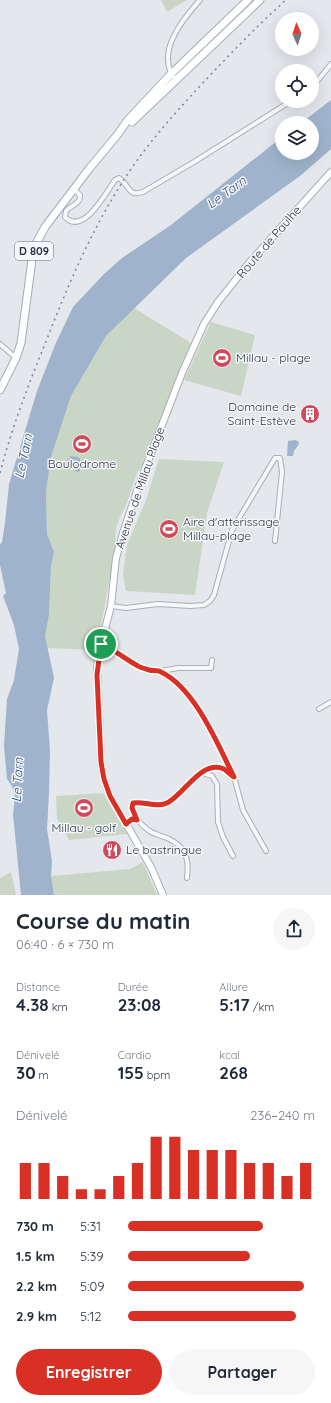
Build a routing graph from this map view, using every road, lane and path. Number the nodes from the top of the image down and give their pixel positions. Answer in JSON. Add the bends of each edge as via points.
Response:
{"nodes":[{"id":1,"x":200,"y":0,"type":"edge"},
{"id":2,"x":248,"y":0,"type":"edge"},
{"id":3,"x":260,"y":0,"type":"edge"},
{"id":4,"x":331,"y":64,"type":"edge"},
{"id":5,"x":172,"y":74,"type":"junction"},
{"id":6,"x":319,"y":79,"type":"edge"},
{"id":7,"x":280,"y":108,"type":"edge"},
{"id":8,"x":331,"y":172,"type":"edge"},
{"id":9,"x":74,"y":189,"type":"junction"},
{"id":10,"x":210,"y":314,"type":"joint"},
{"id":11,"x":0,"y":344,"type":"edge"},
{"id":12,"x":16,"y":358,"type":"junction"},
{"id":13,"x":0,"y":390,"type":"edge"},
{"id":14,"x":275,"y":540,"type":"dead end"},
{"id":15,"x":111,"y":606,"type":"junction"},
{"id":16,"x":101,"y":644,"type":"junction"},
{"id":17,"x":212,"y":660,"type":"dead end"},
{"id":18,"x":160,"y":671,"type":"junction"},
{"id":19,"x":331,"y":702,"type":"edge"},
{"id":20,"x":319,"y":709,"type":"dead end"},
{"id":21,"x":202,"y":773,"type":"junction"},
{"id":22,"x":234,"y":777,"type":"junction"},
{"id":23,"x":137,"y":820,"type":"junction"},
{"id":24,"x":126,"y":824,"type":"junction"},
{"id":25,"x":266,"y":851,"type":"dead end"},
{"id":26,"x":233,"y":856,"type":"dead end"},
{"id":27,"x":187,"y":878,"type":"dead end"},
{"id":28,"x":163,"y":895,"type":"edge"}],
"edges":[{"from":1,"to":5,"type":"street","via":[[181,22],[169,46]]},
{"from":2,"to":5,"type":"main road","number":"D 809"},
{"from":3,"to":5,"type":"main road","number":"D 809"},
{"from":4,"to":6,"type":"street"},
{"from":5,"to":9,"type":"main road","number":"D 809","via":[[118,134]]},
{"from":7,"to":9,"type":"street","via":[[143,192],[135,194],[120,178],[115,180],[92,212],[78,223],[65,217],[66,211],[80,199],[80,195]]},
{"from":8,"to":10,"type":"street","name":"Route de Paulhe","via":[[254,258]]},
{"from":9,"to":12,"type":"main road","number":"D 809","via":[[45,227],[36,244],[30,270],[21,343]]},
{"from":10,"to":15,"type":"street","name":"Avenue de Millau Plage","via":[[193,346],[127,519],[116,558]]},
{"from":11,"to":12,"type":"street"},
{"from":12,"to":13,"type":"main road","number":"D 809"},
{"from":14,"to":15,"type":"street","via":[[282,472],[280,458],[275,458],[232,530],[214,595],[210,601],[204,605],[190,606]]},
{"from":15,"to":16,"type":"street","name":"Avenue de Millau Plage"},
{"from":16,"to":18,"type":"street","via":[[140,667]]},
{"from":16,"to":24,"type":"street","name":"Avenue de Millau Plage","via":[[97,675],[101,762],[110,796]]},
{"from":17,"to":18,"type":"street","via":[[211,668]]},
{"from":18,"to":22,"type":"street","via":[[172,678],[198,708]]},
{"from":19,"to":20,"type":"street"},
{"from":21,"to":22,"type":"street","via":[[214,767],[224,769]]},
{"from":21,"to":23,"type":"street","via":[[168,803],[133,803],[132,808]]},
{"from":21,"to":26,"type":"street","via":[[212,776],[217,784],[218,822],[222,837]]},
{"from":22,"to":25,"type":"street","via":[[243,810]]},
{"from":23,"to":24,"type":"street","via":[[132,819]]},
{"from":23,"to":27,"type":"street","via":[[152,832],[179,845],[186,854]]},
{"from":24,"to":28,"type":"street","name":"Avenue de Millau Plage","via":[[151,867]]}]}
